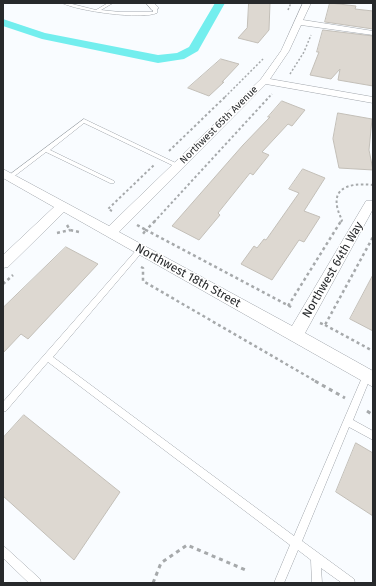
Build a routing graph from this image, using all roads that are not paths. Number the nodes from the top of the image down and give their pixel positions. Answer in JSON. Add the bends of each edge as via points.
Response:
{"nodes":[{"id":1,"x":64,"y":3,"type":"edge"},
{"id":2,"x":78,"y":3,"type":"edge"},
{"id":3,"x":111,"y":3,"type":"edge"},
{"id":4,"x":307,"y":3,"type":"edge"},
{"id":5,"x":73,"y":6,"type":"junction"},
{"id":6,"x":152,"y":6,"type":"edge"},
{"id":7,"x":97,"y":11,"type":"junction"},
{"id":8,"x":300,"y":22,"type":"junction"},
{"id":9,"x":373,"y":33,"type":"edge"},
{"id":10,"x":264,"y":80,"type":"junction"},
{"id":11,"x":373,"y":100,"type":"edge"},
{"id":12,"x":46,"y":150,"type":"junction"},
{"id":13,"x":178,"y":166,"type":"junction"},
{"id":14,"x":6,"y":175,"type":"edge"},
{"id":15,"x":112,"y":182,"type":"dead end"},
{"id":16,"x":370,"y":204,"type":"dead end"},
{"id":17,"x":64,"y":206,"type":"junction"},
{"id":18,"x":111,"y":232,"type":"junction"},
{"id":19,"x":141,"y":249,"type":"junction"},
{"id":20,"x":3,"y":262,"type":"edge"},
{"id":21,"x":296,"y":336,"type":"junction"},
{"id":22,"x":47,"y":357,"type":"junction"},
{"id":23,"x":370,"y":377,"type":"edge"},
{"id":24,"x":3,"y":408,"type":"edge"},
{"id":25,"x":348,"y":422,"type":"junction"},
{"id":26,"x":373,"y":436,"type":"edge"},
{"id":27,"x":297,"y":543,"type":"junction"},
{"id":28,"x":3,"y":551,"type":"edge"},
{"id":29,"x":316,"y":558,"type":"junction"},
{"id":30,"x":36,"y":583,"type":"edge"},
{"id":31,"x":279,"y":583,"type":"edge"},
{"id":32,"x":317,"y":583,"type":"edge"},
{"id":33,"x":350,"y":583,"type":"edge"}],
"edges":[{"from":1,"to":5,"type":"lane"},
{"from":2,"to":5,"type":"lane"},
{"from":3,"to":7,"type":"lane"},
{"from":4,"to":8,"type":"street","name":"Northwest 65th Avenue"},
{"from":5,"to":7,"type":"lane"},
{"from":6,"to":7,"type":"lane","via":[[155,13]]},
{"from":8,"to":9,"type":"street"},
{"from":8,"to":10,"type":"street","name":"Northwest 65th Avenue","via":[[285,51]]},
{"from":10,"to":11,"type":"street"},
{"from":10,"to":13,"type":"street","name":"Northwest 65th Avenue"},
{"from":12,"to":13,"type":"lane","via":[[84,121]]},
{"from":12,"to":14,"type":"lane"},
{"from":12,"to":15,"type":"lane"},
{"from":13,"to":18,"type":"street","name":"Northwest 65th Avenue"},
{"from":14,"to":17,"type":"street","name":"Northwest 18th Street"},
{"from":16,"to":21,"type":"street","name":"Northwest 64th Way"},
{"from":17,"to":18,"type":"street","name":"Northwest 18th Street"},
{"from":17,"to":20,"type":"street"},
{"from":18,"to":19,"type":"street","name":"Northwest 18th Street"},
{"from":19,"to":21,"type":"street","name":"Northwest 18th Street"},
{"from":19,"to":22,"type":"lane"},
{"from":21,"to":23,"type":"street","name":"Northwest 18th Street"},
{"from":22,"to":24,"type":"lane"},
{"from":22,"to":27,"type":"lane"},
{"from":23,"to":25,"type":"lane"},
{"from":25,"to":26,"type":"lane"},
{"from":25,"to":27,"type":"lane"},
{"from":27,"to":29,"type":"lane"},
{"from":27,"to":31,"type":"lane"},
{"from":28,"to":30,"type":"lane"},
{"from":29,"to":32,"type":"lane"},
{"from":29,"to":33,"type":"lane"}]}
